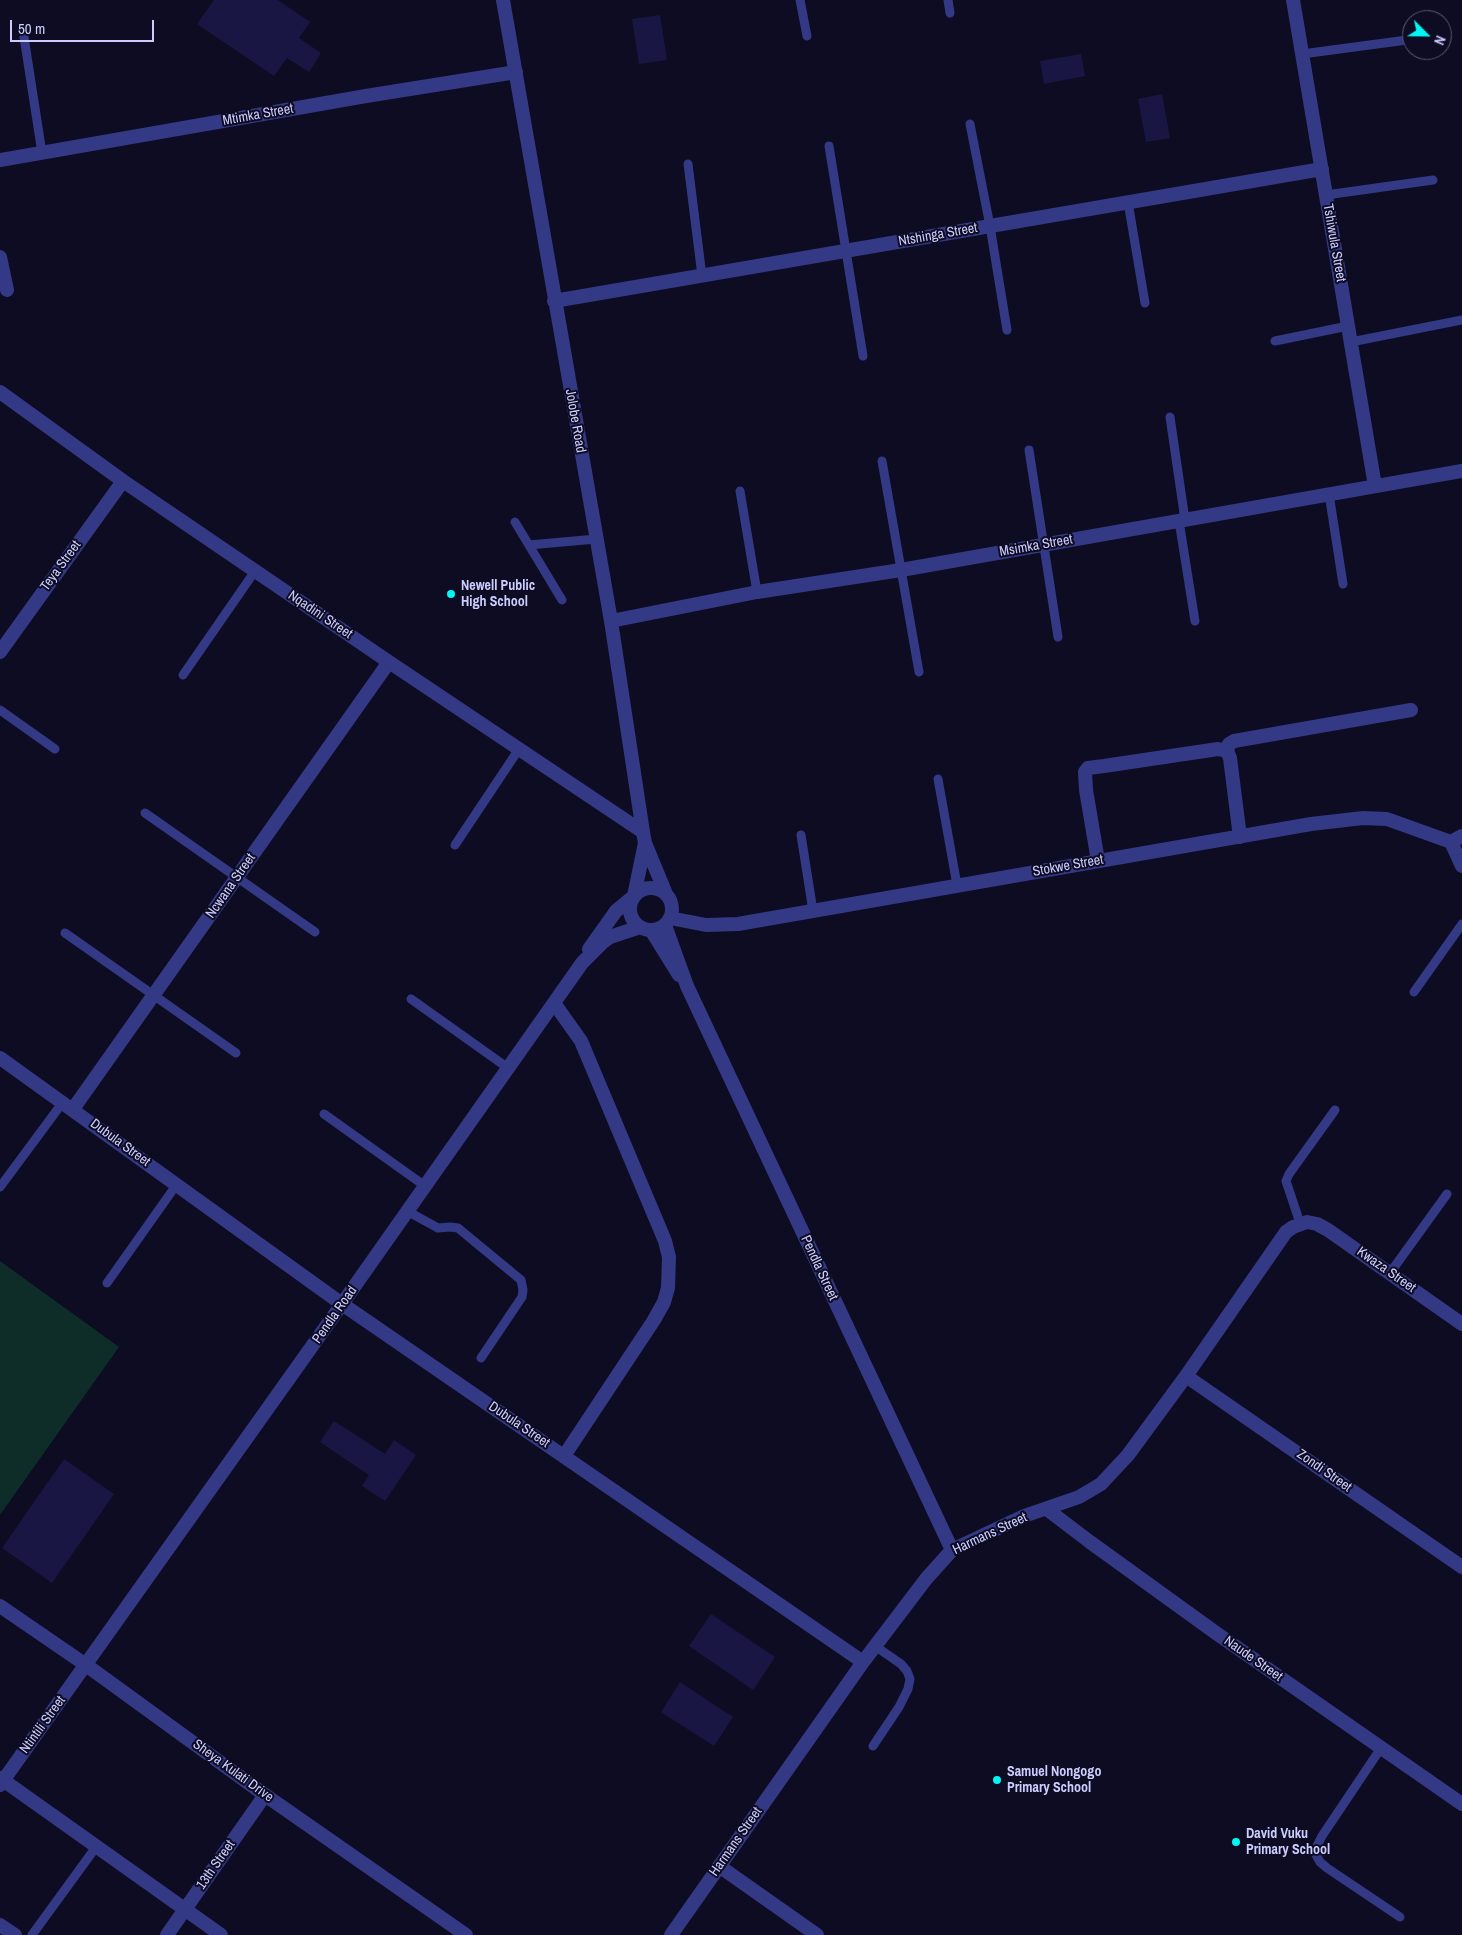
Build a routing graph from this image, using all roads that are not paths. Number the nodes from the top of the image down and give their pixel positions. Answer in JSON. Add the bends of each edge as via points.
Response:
{"nodes":[{"id":1,"x":503,"y":0,"type":"edge"},
{"id":2,"x":800,"y":0,"type":"edge"},
{"id":3,"x":948,"y":0,"type":"edge"},
{"id":4,"x":1293,"y":0,"type":"edge"},
{"id":5,"x":950,"y":13,"type":"dead end"},
{"id":6,"x":807,"y":36,"type":"dead end"},
{"id":7,"x":24,"y":37,"type":"dead end"},
{"id":8,"x":1402,"y":41,"type":"edge"},
{"id":9,"x":1302,"y":54,"type":"junction"},
{"id":10,"x":516,"y":72,"type":"junction"},
{"id":11,"x":970,"y":124,"type":"dead end"},
{"id":12,"x":829,"y":146,"type":"dead end"},
{"id":13,"x":42,"y":153,"type":"junction"},
{"id":14,"x":0,"y":160,"type":"edge"},
{"id":15,"x":688,"y":164,"type":"dead end"},
{"id":16,"x":1322,"y":168,"type":"junction"},
{"id":17,"x":1433,"y":180,"type":"dead end"},
{"id":18,"x":1326,"y":195,"type":"junction"},
{"id":19,"x":1128,"y":202,"type":"junction"},
{"id":20,"x":990,"y":226,"type":"junction"},
{"id":21,"x":846,"y":251,"type":"junction"},
{"id":22,"x":0,"y":256,"type":"edge"},
{"id":23,"x":702,"y":276,"type":"junction"},
{"id":24,"x":7,"y":290,"type":"dead end"},
{"id":25,"x":554,"y":301,"type":"junction"},
{"id":26,"x":1145,"y":304,"type":"dead end"},
{"id":27,"x":1462,"y":320,"type":"edge"},
{"id":28,"x":1348,"y":326,"type":"junction"},
{"id":29,"x":1007,"y":330,"type":"dead end"},
{"id":30,"x":1276,"y":341,"type":"dead end"},
{"id":31,"x":1351,"y":342,"type":"junction"},
{"id":32,"x":863,"y":356,"type":"dead end"},
{"id":33,"x":0,"y":392,"type":"edge"},
{"id":34,"x":1170,"y":417,"type":"dead end"},
{"id":35,"x":1029,"y":450,"type":"dead end"},
{"id":36,"x":882,"y":461,"type":"dead end"},
{"id":37,"x":1462,"y":471,"type":"edge"},
{"id":38,"x":123,"y":481,"type":"junction"},
{"id":39,"x":1375,"y":486,"type":"junction"},
{"id":40,"x":740,"y":492,"type":"dead end"},
{"id":41,"x":1329,"y":494,"type":"junction"},
{"id":42,"x":1182,"y":520,"type":"junction"},
{"id":43,"x":515,"y":522,"type":"dead end"},
{"id":44,"x":596,"y":539,"type":"junction"},
{"id":45,"x":1044,"y":544,"type":"junction"},
{"id":46,"x":529,"y":545,"type":"junction"},
{"id":47,"x":901,"y":570,"type":"junction"},
{"id":48,"x":255,"y":571,"type":"junction"},
{"id":49,"x":1343,"y":584,"type":"dead end"},
{"id":50,"x":757,"y":592,"type":"junction"},
{"id":51,"x":562,"y":600,"type":"dead end"},
{"id":52,"x":611,"y":621,"type":"junction"},
{"id":53,"x":1195,"y":621,"type":"dead end"},
{"id":54,"x":1058,"y":637,"type":"dead end"},
{"id":55,"x":0,"y":652,"type":"edge"},
{"id":56,"x":388,"y":662,"type":"junction"},
{"id":57,"x":919,"y":672,"type":"dead end"},
{"id":58,"x":183,"y":675,"type":"dead end"},
{"id":59,"x":0,"y":710,"type":"edge"},
{"id":60,"x":1411,"y":710,"type":"dead end"},
{"id":61,"x":56,"y":749,"type":"dead end"},
{"id":62,"x":519,"y":749,"type":"junction"},
{"id":63,"x":1227,"y":751,"type":"junction"},
{"id":64,"x":938,"y":779,"type":"dead end"},
{"id":65,"x":146,"y":812,"type":"dead end"},
{"id":66,"x":801,"y":835,"type":"dead end"},
{"id":67,"x":1240,"y":836,"type":"junction"},
{"id":68,"x":644,"y":837,"type":"junction"},
{"id":69,"x":1457,"y":839,"type":"edge"},
{"id":70,"x":455,"y":845,"type":"dead end"},
{"id":71,"x":1098,"y":861,"type":"junction"},
{"id":72,"x":1462,"y":866,"type":"edge"},
{"id":73,"x":237,"y":877,"type":"junction"},
{"id":74,"x":956,"y":886,"type":"junction"},
{"id":75,"x":666,"y":894,"type":"junction"},
{"id":76,"x":634,"y":897,"type":"junction"},
{"id":77,"x":813,"y":911,"type":"junction"},
{"id":78,"x":668,"y":922,"type":"junction"},
{"id":79,"x":1462,"y":924,"type":"edge"},
{"id":80,"x":645,"y":929,"type":"junction"},
{"id":81,"x":315,"y":932,"type":"dead end"},
{"id":82,"x":65,"y":933,"type":"dead end"},
{"id":83,"x":582,"y":963,"type":"junction"},
{"id":84,"x":687,"y":986,"type":"junction"},
{"id":85,"x":1414,"y":992,"type":"dead end"},
{"id":86,"x":153,"y":996,"type":"junction"},
{"id":87,"x":411,"y":999,"type":"dead end"},
{"id":88,"x":554,"y":1003,"type":"junction"},
{"id":89,"x":236,"y":1053,"type":"dead end"},
{"id":90,"x":0,"y":1058,"type":"edge"},
{"id":91,"x":508,"y":1068,"type":"junction"},
{"id":92,"x":68,"y":1106,"type":"junction"},
{"id":93,"x":1335,"y":1110,"type":"dead end"},
{"id":94,"x":324,"y":1114,"type":"dead end"},
{"id":95,"x":177,"y":1184,"type":"junction"},
{"id":96,"x":425,"y":1186,"type":"junction"},
{"id":97,"x":0,"y":1187,"type":"edge"},
{"id":98,"x":1447,"y":1194,"type":"dead end"},
{"id":99,"x":407,"y":1212,"type":"junction"},
{"id":100,"x":1304,"y":1223,"type":"junction"},
{"id":101,"x":1390,"y":1273,"type":"junction"},
{"id":102,"x":107,"y":1282,"type":"dead end"},
{"id":103,"x":342,"y":1304,"type":"junction"},
{"id":104,"x":1462,"y":1324,"type":"edge"},
{"id":105,"x":480,"y":1358,"type":"dead end"},
{"id":106,"x":1186,"y":1376,"type":"junction"},
{"id":107,"x":564,"y":1456,"type":"junction"},
{"id":108,"x":1048,"y":1510,"type":"junction"},
{"id":109,"x":952,"y":1550,"type":"junction"},
{"id":110,"x":1462,"y":1567,"type":"edge"},
{"id":111,"x":0,"y":1606,"type":"edge"},
{"id":112,"x":875,"y":1646,"type":"junction"},
{"id":113,"x":863,"y":1662,"type":"junction"},
{"id":114,"x":86,"y":1665,"type":"junction"},
{"id":115,"x":873,"y":1746,"type":"dead end"},
{"id":116,"x":1381,"y":1748,"type":"junction"},
{"id":117,"x":1,"y":1781,"type":"edge"},
{"id":118,"x":265,"y":1795,"type":"junction"},
{"id":119,"x":1462,"y":1804,"type":"edge"},
{"id":120,"x":96,"y":1847,"type":"junction"},
{"id":121,"x":719,"y":1866,"type":"junction"},
{"id":122,"x":185,"y":1908,"type":"junction"},
{"id":123,"x":1400,"y":1917,"type":"dead end"},
{"id":124,"x":0,"y":1925,"type":"edge"},
{"id":125,"x":461,"y":1934,"type":"edge"},
{"id":126,"x":15,"y":1935,"type":"edge"},
{"id":127,"x":32,"y":1935,"type":"edge"},
{"id":128,"x":167,"y":1935,"type":"edge"},
{"id":129,"x":221,"y":1935,"type":"edge"},
{"id":130,"x":670,"y":1935,"type":"edge"},
{"id":131,"x":817,"y":1935,"type":"edge"}],
"edges":[{"from":1,"to":10,"type":"street","name":"Jolobe Road"},
{"from":2,"to":6,"type":"lane"},
{"from":3,"to":5,"type":"lane"},
{"from":4,"to":9,"type":"street","name":"Tshiwula Street"},
{"from":7,"to":13,"type":"lane"},
{"from":8,"to":9,"type":"lane"},
{"from":9,"to":16,"type":"street","name":"Tshiwula Street"},
{"from":10,"to":13,"type":"street","name":"Mtimka Street"},
{"from":10,"to":25,"type":"street","name":"Jolobe Road"},
{"from":11,"to":20,"type":"lane"},
{"from":12,"to":21,"type":"lane"},
{"from":13,"to":14,"type":"street","name":"Mtimka Street"},
{"from":15,"to":23,"type":"lane"},
{"from":16,"to":18,"type":"street","name":"Tshiwula Street"},
{"from":16,"to":19,"type":"street","name":"Ntshinga Street"},
{"from":17,"to":18,"type":"lane"},
{"from":18,"to":28,"type":"street","name":"Tshiwula Street"},
{"from":19,"to":20,"type":"street","name":"Ntshinga Street"},
{"from":19,"to":26,"type":"lane"},
{"from":20,"to":21,"type":"street","name":"Ntshinga Street"},
{"from":20,"to":29,"type":"lane"},
{"from":21,"to":23,"type":"street","name":"Ntshinga Street"},
{"from":21,"to":32,"type":"lane"},
{"from":22,"to":24,"type":"street"},
{"from":23,"to":25,"type":"street","name":"Ntshinga Street"},
{"from":25,"to":44,"type":"street","name":"Jolobe Road"},
{"from":27,"to":31,"type":"lane"},
{"from":28,"to":30,"type":"lane"},
{"from":28,"to":31,"type":"street","name":"Tshiwula Street"},
{"from":31,"to":39,"type":"street","name":"Tshiwula Street"},
{"from":33,"to":38,"type":"street","name":"Nqadini Street"},
{"from":34,"to":42,"type":"lane"},
{"from":35,"to":45,"type":"lane"},
{"from":36,"to":47,"type":"lane"},
{"from":37,"to":39,"type":"street","name":"Msimka Street"},
{"from":38,"to":48,"type":"street","name":"Nqadini Street"},
{"from":38,"to":55,"type":"street","name":"Teya Street"},
{"from":39,"to":41,"type":"street","name":"Msimka Street"},
{"from":40,"to":50,"type":"lane"},
{"from":41,"to":42,"type":"street","name":"Msimka Street"},
{"from":41,"to":49,"type":"lane"},
{"from":42,"to":45,"type":"street","name":"Msimka Street"},
{"from":42,"to":53,"type":"lane"},
{"from":43,"to":46,"type":"lane"},
{"from":44,"to":46,"type":"lane"},
{"from":44,"to":52,"type":"street","name":"Jolobe Road"},
{"from":45,"to":47,"type":"street","name":"Msimka Street"},
{"from":45,"to":54,"type":"lane"},
{"from":46,"to":51,"type":"lane"},
{"from":47,"to":50,"type":"street","name":"Msimka Street"},
{"from":47,"to":57,"type":"lane"},
{"from":48,"to":56,"type":"street","name":"Nqadini Street"},
{"from":48,"to":58,"type":"lane"},
{"from":50,"to":52,"type":"street","name":"Msimka Street"},
{"from":52,"to":68,"type":"street","name":"Jolobe Road"},
{"from":56,"to":62,"type":"street","name":"Nqadini Street"},
{"from":56,"to":73,"type":"street","name":"Ncwana Street"},
{"from":59,"to":61,"type":"lane"},
{"from":60,"to":63,"type":"street","via":[[1234,741]]},
{"from":62,"to":68,"type":"street","name":"Nqadini Street"},
{"from":62,"to":70,"type":"lane"},
{"from":63,"to":67,"type":"street"},
{"from":63,"to":71,"type":"street","via":[[1218,749],[1088,768],[1085,772],[1086,790]]},
{"from":64,"to":74,"type":"lane"},
{"from":65,"to":73,"type":"lane"},
{"from":66,"to":77,"type":"lane"},
{"from":67,"to":69,"type":"street","name":"Stokwe Street","via":[[1374,818]]},
{"from":67,"to":71,"type":"street","name":"Stokwe Street"},
{"from":68,"to":75,"type":"street","name":"Jolobe Road"},
{"from":68,"to":76,"type":"street","name":"Jolobe Road"},
{"from":69,"to":72,"type":"street"},
{"from":71,"to":74,"type":"street","name":"Stokwe Street"},
{"from":73,"to":81,"type":"lane"},
{"from":73,"to":86,"type":"street","name":"Ncwana Street"},
{"from":74,"to":77,"type":"street","name":"Stokwe Street"},
{"from":75,"to":76,"type":"street","via":[[650,888],[641,890]]},
{"from":75,"to":78,"type":"street","via":[[672,910]]},
{"from":76,"to":80,"type":"street","via":[[630,910],[634,923]]},
{"from":76,"to":83,"type":"street","name":"Pendla Road","via":[[616,911]]},
{"from":77,"to":78,"type":"street","name":"Stokwe Street","via":[[738,924]]},
{"from":78,"to":80,"type":"street","via":[[659,929]]},
{"from":78,"to":84,"type":"street","name":"Pendla Street"},
{"from":79,"to":85,"type":"lane"},
{"from":80,"to":83,"type":"street","name":"Pendla Road","via":[[610,937]]},
{"from":80,"to":84,"type":"street","name":"Pendla Street"},
{"from":82,"to":86,"type":"lane"},
{"from":83,"to":88,"type":"street","name":"Pendla Road"},
{"from":84,"to":109,"type":"street","name":"Pendla Street"},
{"from":86,"to":89,"type":"lane"},
{"from":86,"to":92,"type":"street","name":"Ncwana Street"},
{"from":87,"to":91,"type":"lane"},
{"from":88,"to":91,"type":"street","name":"Pendla Road"},
{"from":88,"to":107,"type":"street","via":[[581,1041],[665,1240],[669,1258],[664,1302]]},
{"from":90,"to":92,"type":"street","name":"Dubula Street"},
{"from":91,"to":96,"type":"street","name":"Pendla Road"},
{"from":92,"to":95,"type":"street","name":"Dubula Street"},
{"from":92,"to":97,"type":"lane"},
{"from":93,"to":100,"type":"lane","via":[[1286,1181]]},
{"from":94,"to":96,"type":"lane"},
{"from":95,"to":102,"type":"lane"},
{"from":95,"to":103,"type":"street","name":"Dubula Street"},
{"from":96,"to":99,"type":"street","name":"Pendla Road"},
{"from":98,"to":101,"type":"lane"},
{"from":99,"to":103,"type":"street","name":"Pendla Road"},
{"from":99,"to":105,"type":"lane","via":[[438,1228],[458,1228],[521,1280],[522,1297]]},
{"from":100,"to":101,"type":"street","name":"Kwaza Street","via":[[1317,1224],[1328,1230]]},
{"from":100,"to":106,"type":"street","name":"Harmans Street","via":[[1286,1232]]},
{"from":101,"to":104,"type":"street","name":"Kwaza Street"},
{"from":103,"to":107,"type":"street","name":"Dubula Street"},
{"from":103,"to":114,"type":"street","name":"Pendla Road"},
{"from":106,"to":108,"type":"street","name":"Harmans Street","via":[[1128,1455],[1101,1484]]},
{"from":106,"to":110,"type":"street","name":"Zondi Street"},
{"from":107,"to":113,"type":"street","name":"Dubula Street"},
{"from":108,"to":109,"type":"street","name":"Harmans Street","via":[[1004,1525]]},
{"from":108,"to":116,"type":"street","name":"Naude Street"},
{"from":109,"to":112,"type":"street","name":"Harmans Street"},
{"from":111,"to":114,"type":"street","name":"Sheya Kulati Drive"},
{"from":112,"to":113,"type":"street","name":"Harmans Street"},
{"from":112,"to":115,"type":"lane","via":[[900,1664],[910,1679],[899,1707]]},
{"from":113,"to":121,"type":"street","name":"Harmans Street"},
{"from":114,"to":117,"type":"street","name":"Ntintili Street"},
{"from":114,"to":118,"type":"street","name":"Sheya Kulati Drive"},
{"from":116,"to":119,"type":"street","name":"Naude Street"},
{"from":116,"to":123,"type":"lane","via":[[1322,1836],[1316,1855],[1327,1868]]},
{"from":117,"to":120,"type":"street"},
{"from":118,"to":122,"type":"street","name":"13th Street"},
{"from":118,"to":125,"type":"street","name":"Sheya Kulati Drive"},
{"from":120,"to":122,"type":"street"},
{"from":120,"to":127,"type":"lane"},
{"from":121,"to":130,"type":"street","name":"Harmans Street"},
{"from":121,"to":131,"type":"street"},
{"from":122,"to":128,"type":"street","name":"13th Street"},
{"from":122,"to":129,"type":"street"},
{"from":124,"to":126,"type":"street"}]}
